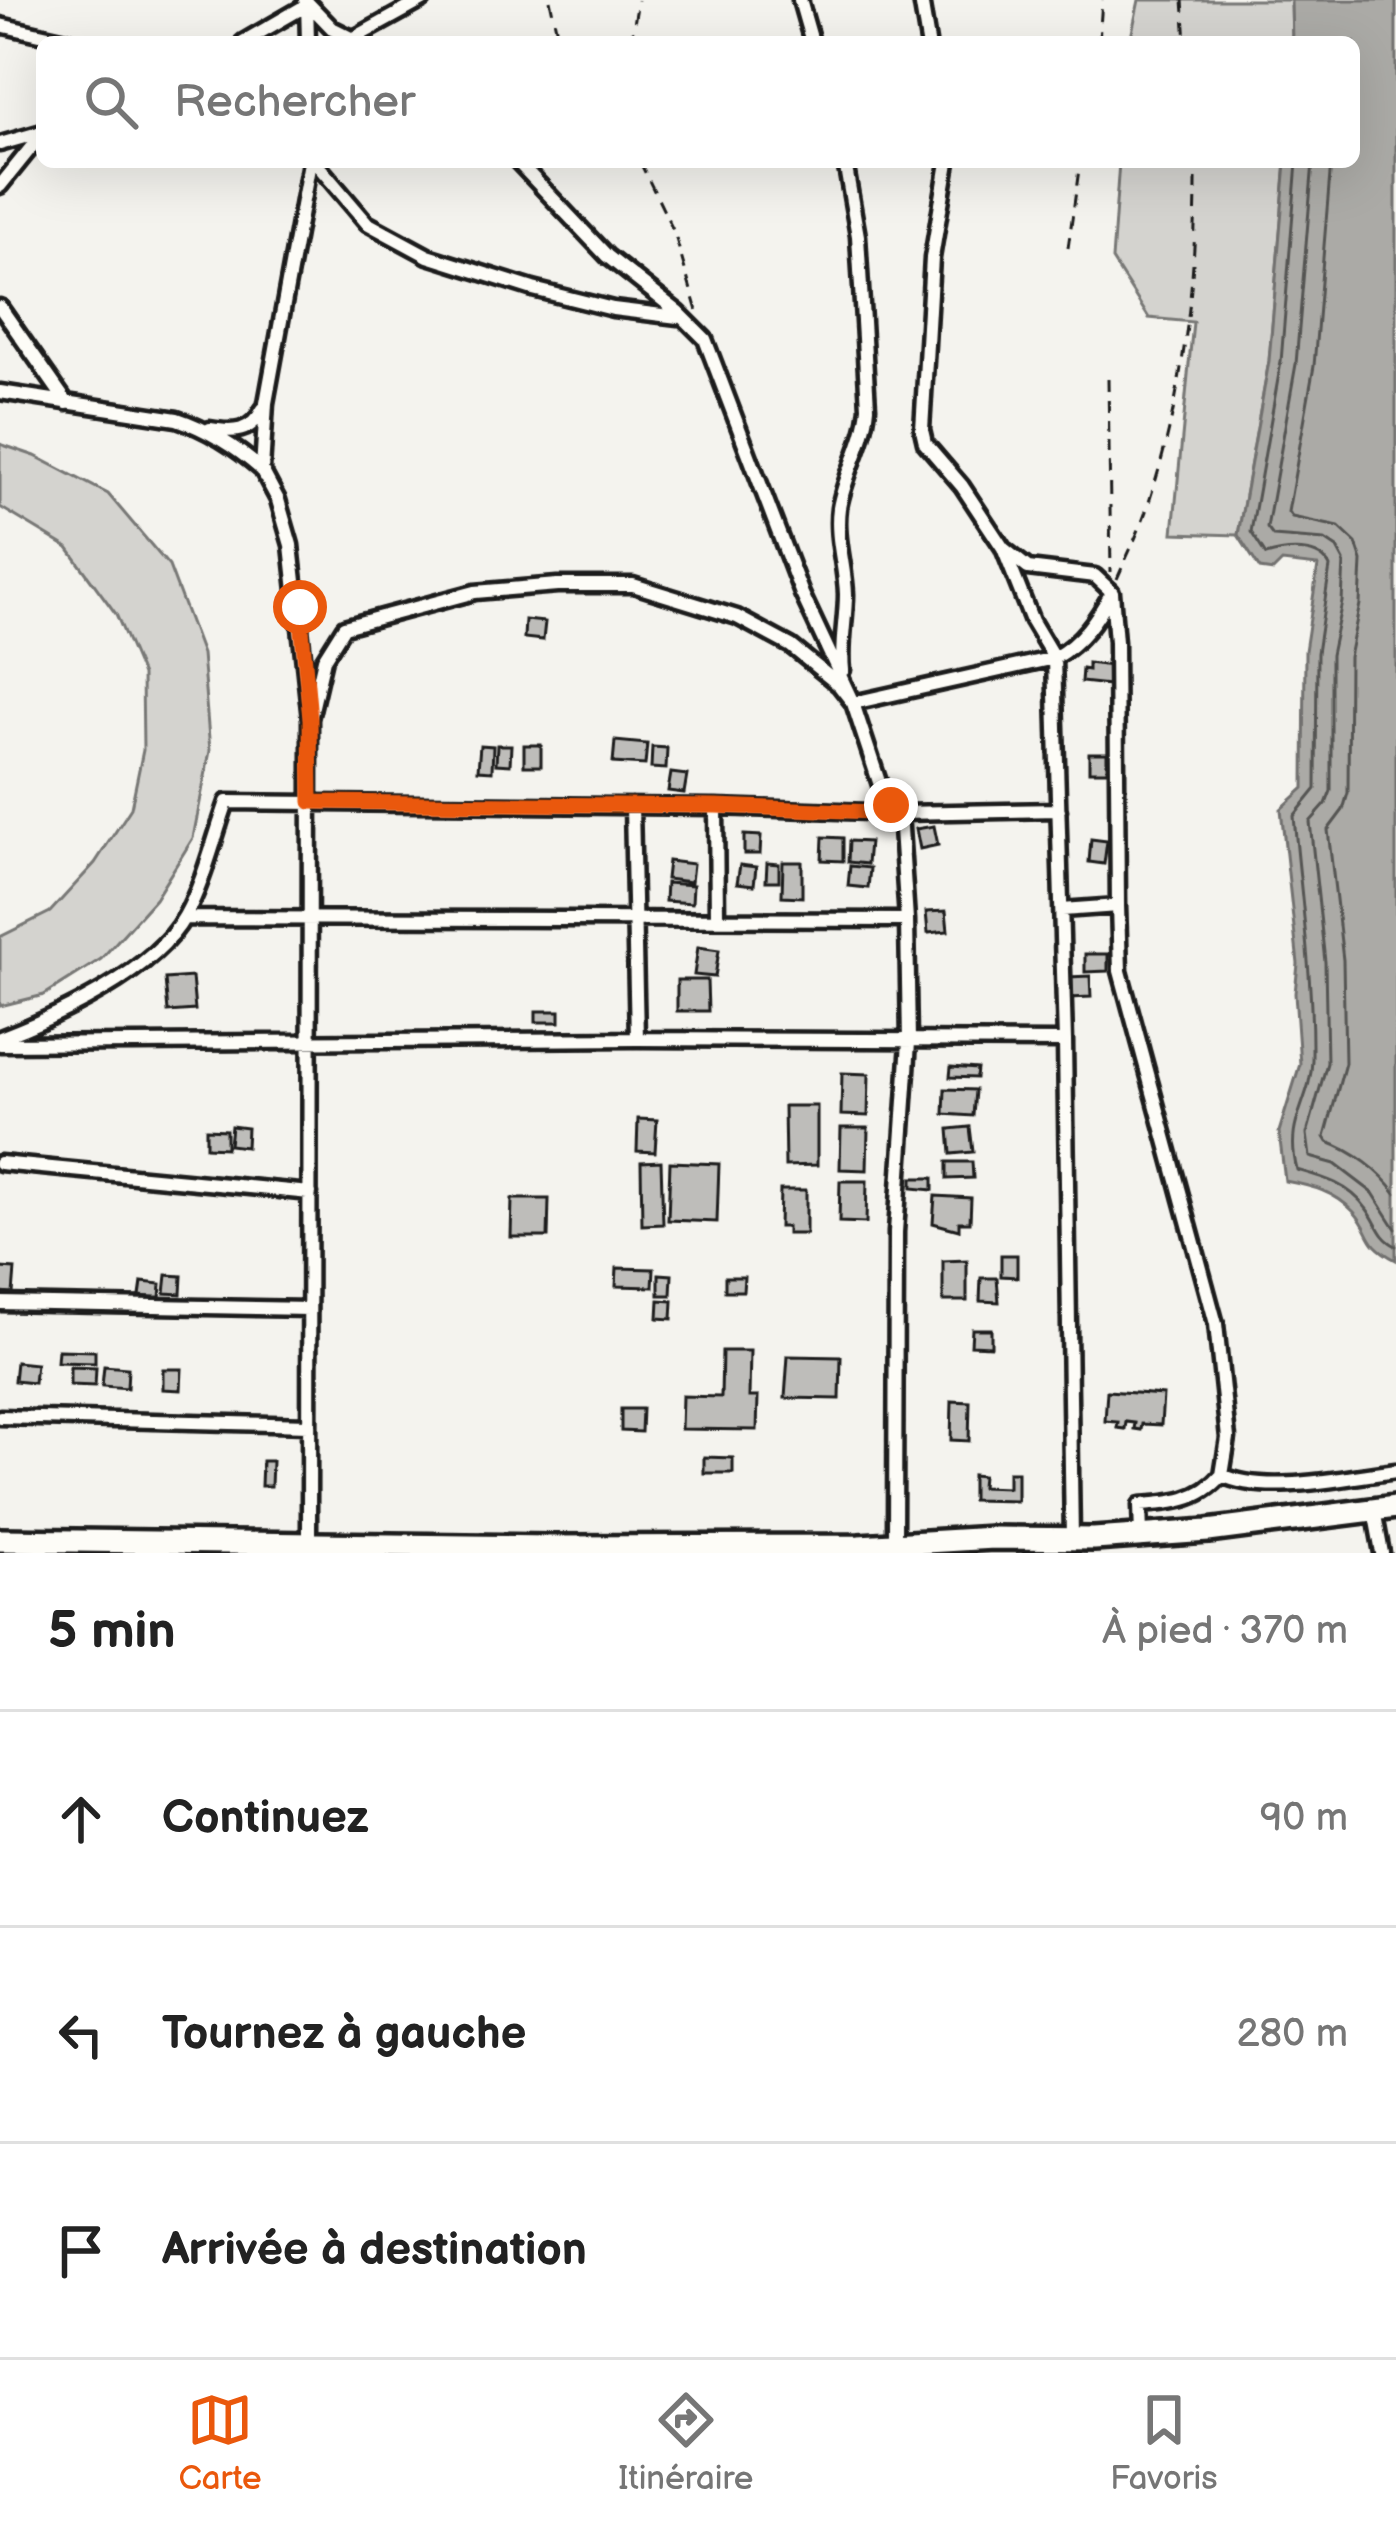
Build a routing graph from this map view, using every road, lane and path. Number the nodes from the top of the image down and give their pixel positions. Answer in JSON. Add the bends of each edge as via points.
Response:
{"nodes":[{"id":1,"x":423,"y":0,"type":"edge"},
{"id":2,"x":550,"y":0,"type":"edge"},
{"id":3,"x":638,"y":0,"type":"edge"},
{"id":4,"x":800,"y":0,"type":"edge"},
{"id":5,"x":921,"y":0,"type":"edge"},
{"id":6,"x":1102,"y":0,"type":"edge"},
{"id":7,"x":1183,"y":0,"type":"edge"},
{"id":8,"x":306,"y":2,"type":"edge"},
{"id":9,"x":0,"y":25,"type":"edge"},
{"id":10,"x":49,"y":36,"type":"edge"},
{"id":11,"x":252,"y":36,"type":"edge"},
{"id":12,"x":308,"y":36,"type":"edge"},
{"id":13,"x":345,"y":36,"type":"edge"},
{"id":14,"x":359,"y":36,"type":"edge"},
{"id":15,"x":558,"y":36,"type":"edge"},
{"id":16,"x":632,"y":36,"type":"edge"},
{"id":17,"x":810,"y":36,"type":"edge"},
{"id":18,"x":927,"y":36,"type":"edge"},
{"id":19,"x":1099,"y":36,"type":"edge"},
{"id":20,"x":1186,"y":36,"type":"edge"},
{"id":21,"x":36,"y":135,"type":"edge"},
{"id":22,"x":36,"y":141,"type":"edge"},
{"id":23,"x":0,"y":144,"type":"edge"},
{"id":24,"x":312,"y":168,"type":"edge"},
{"id":25,"x":318,"y":168,"type":"edge"},
{"id":26,"x":524,"y":168,"type":"edge"},
{"id":27,"x":643,"y":168,"type":"edge"},
{"id":28,"x":846,"y":168,"type":"edge"},
{"id":29,"x":946,"y":168,"type":"edge"},
{"id":30,"x":1080,"y":168,"type":"edge"},
{"id":31,"x":1196,"y":168,"type":"edge"},
{"id":32,"x":0,"y":186,"type":"edge"},
{"id":33,"x":1068,"y":248,"type":"dead end"},
{"id":34,"x":0,"y":308,"type":"edge"},
{"id":35,"x":690,"y":322,"type":"junction"},
{"id":36,"x":705,"y":339,"type":"junction"},
{"id":37,"x":1108,"y":379,"type":"dead end"},
{"id":38,"x":0,"y":392,"type":"edge"},
{"id":39,"x":67,"y":403,"type":"junction"},
{"id":40,"x":266,"y":403,"type":"junction"},
{"id":41,"x":203,"y":428,"type":"junction"},
{"id":42,"x":262,"y":470,"type":"junction"},
{"id":43,"x":1003,"y":548,"type":"junction"},
{"id":44,"x":1112,"y":592,"type":"junction"},
{"id":45,"x":1054,"y":658,"type":"junction"},
{"id":46,"x":844,"y":677,"type":"junction"},
{"id":47,"x":853,"y":703,"type":"junction"},
{"id":48,"x":310,"y":719,"type":"junction"},
{"id":49,"x":311,"y":802,"type":"junction"},
{"id":50,"x":632,"y":806,"type":"junction"},
{"id":51,"x":716,"y":806,"type":"junction"},
{"id":52,"x":1059,"y":810,"type":"junction"},
{"id":53,"x":900,"y":813,"type":"junction"},
{"id":54,"x":1118,"y":906,"type":"junction"},
{"id":55,"x":1062,"y":910,"type":"junction"},
{"id":56,"x":184,"y":918,"type":"junction"},
{"id":57,"x":310,"y":918,"type":"junction"},
{"id":58,"x":634,"y":919,"type":"junction"},
{"id":59,"x":717,"y":920,"type":"junction"},
{"id":60,"x":908,"y":920,"type":"junction"},
{"id":61,"x":637,"y":1039,"type":"junction"},
{"id":62,"x":0,"y":1041,"type":"edge"},
{"id":63,"x":1065,"y":1041,"type":"junction"},
{"id":64,"x":909,"y":1042,"type":"junction"},
{"id":65,"x":310,"y":1043,"type":"junction"},
{"id":66,"x":0,"y":1163,"type":"edge"},
{"id":67,"x":310,"y":1193,"type":"junction"},
{"id":68,"x":0,"y":1303,"type":"edge"},
{"id":69,"x":309,"y":1309,"type":"junction"},
{"id":70,"x":0,"y":1418,"type":"edge"},
{"id":71,"x":309,"y":1425,"type":"junction"},
{"id":72,"x":1396,"y":1471,"type":"edge"},
{"id":73,"x":1222,"y":1474,"type":"junction"},
{"id":74,"x":1385,"y":1509,"type":"edge"},
{"id":75,"x":1141,"y":1536,"type":"junction"},
{"id":76,"x":1209,"y":1542,"type":"edge"},
{"id":77,"x":895,"y":1543,"type":"junction"},
{"id":78,"x":1087,"y":1544,"type":"edge"},
{"id":79,"x":9,"y":1545,"type":"edge"},
{"id":80,"x":308,"y":1545,"type":"junction"},
{"id":81,"x":144,"y":1547,"type":"edge"},
{"id":82,"x":256,"y":1548,"type":"edge"},
{"id":83,"x":948,"y":1548,"type":"edge"},
{"id":84,"x":732,"y":1549,"type":"edge"},
{"id":85,"x":435,"y":1550,"type":"edge"},
{"id":86,"x":551,"y":1550,"type":"edge"},
{"id":87,"x":859,"y":1550,"type":"edge"},
{"id":88,"x":1382,"y":1553,"type":"edge"}],
"edges":[{"from":1,"to":14,"type":"street"},
{"from":2,"to":15,"type":"path"},
{"from":3,"to":16,"type":"path"},
{"from":4,"to":17,"type":"street"},
{"from":5,"to":18,"type":"street"},
{"from":6,"to":19,"type":"path"},
{"from":7,"to":20,"type":"path"},
{"from":8,"to":11,"type":"street"},
{"from":8,"to":12,"type":"street"},
{"from":8,"to":13,"type":"street"},
{"from":9,"to":10,"type":"street"},
{"from":21,"to":23,"type":"street"},
{"from":22,"to":32,"type":"street"},
{"from":24,"to":40,"type":"street"},
{"from":25,"to":35,"type":"street","via":[[367,223],[428,256],[533,289]]},
{"from":26,"to":35,"type":"street","via":[[607,256]]},
{"from":27,"to":36,"type":"path","via":[[674,232]]},
{"from":28,"to":46,"type":"street","via":[[868,407],[839,510]]},
{"from":29,"to":43,"type":"street","via":[[922,430]]},
{"from":30,"to":33,"type":"path"},
{"from":31,"to":44,"type":"path","via":[[1178,384],[1149,502]]},
{"from":34,"to":39,"type":"street"},
{"from":35,"to":36,"type":"street"},
{"from":36,"to":46,"type":"street","via":[[802,594]]},
{"from":37,"to":44,"type":"path"},
{"from":38,"to":39,"type":"street"},
{"from":39,"to":41,"type":"street"},
{"from":40,"to":41,"type":"street","via":[[234,433]]},
{"from":40,"to":42,"type":"street"},
{"from":41,"to":42,"type":"street"},
{"from":42,"to":48,"type":"street","via":[[291,545]]},
{"from":43,"to":44,"type":"street","via":[[1028,568],[1095,576]]},
{"from":43,"to":45,"type":"street"},
{"from":44,"to":45,"type":"street","via":[[1095,622]]},
{"from":44,"to":54,"type":"street"},
{"from":45,"to":47,"type":"street"},
{"from":45,"to":52,"type":"street"},
{"from":46,"to":47,"type":"street"},
{"from":47,"to":48,"type":"street","via":[[790,646],[737,617],[607,583],[476,592],[344,627],[324,659]]},
{"from":47,"to":53,"type":"street","via":[[882,791]]},
{"from":48,"to":49,"type":"street"},
{"from":49,"to":50,"type":"street"},
{"from":49,"to":56,"type":"street","via":[[227,802]]},
{"from":49,"to":57,"type":"street"},
{"from":50,"to":51,"type":"street"},
{"from":50,"to":58,"type":"street"},
{"from":51,"to":53,"type":"street"},
{"from":51,"to":59,"type":"street"},
{"from":52,"to":53,"type":"street"},
{"from":52,"to":55,"type":"street"},
{"from":53,"to":60,"type":"street"},
{"from":54,"to":55,"type":"street"},
{"from":54,"to":73,"type":"street","via":[[1120,970],[1216,1324],[1228,1438]]},
{"from":55,"to":63,"type":"street"},
{"from":56,"to":57,"type":"street"},
{"from":56,"to":62,"type":"street","via":[[106,987]]},
{"from":57,"to":58,"type":"street"},
{"from":57,"to":65,"type":"street"},
{"from":58,"to":59,"type":"street"},
{"from":58,"to":61,"type":"street"},
{"from":59,"to":60,"type":"street"},
{"from":60,"to":64,"type":"street"},
{"from":61,"to":64,"type":"street"},
{"from":61,"to":65,"type":"street"},
{"from":62,"to":65,"type":"street"},
{"from":63,"to":64,"type":"street"},
{"from":63,"to":78,"type":"street"},
{"from":64,"to":77,"type":"street","via":[[896,1232]]},
{"from":65,"to":67,"type":"street"},
{"from":66,"to":67,"type":"street"},
{"from":67,"to":69,"type":"street"},
{"from":68,"to":69,"type":"street"},
{"from":69,"to":71,"type":"street"},
{"from":70,"to":71,"type":"street"},
{"from":71,"to":80,"type":"street"},
{"from":72,"to":73,"type":"street","via":[[1315,1482],[1239,1483]]},
{"from":73,"to":75,"type":"street","via":[[1209,1491],[1140,1505]]},
{"from":74,"to":76,"type":"highway"},
{"from":74,"to":88,"type":"street"},
{"from":75,"to":76,"type":"highway"},
{"from":75,"to":78,"type":"highway"},
{"from":77,"to":83,"type":"highway"},
{"from":77,"to":87,"type":"highway"},
{"from":78,"to":83,"type":"highway","via":[[993,1538]]},
{"from":79,"to":81,"type":"highway"},
{"from":80,"to":82,"type":"highway"},
{"from":80,"to":85,"type":"highway"},
{"from":81,"to":82,"type":"highway"},
{"from":84,"to":86,"type":"highway"},
{"from":84,"to":87,"type":"highway"},
{"from":85,"to":86,"type":"highway"}]}
